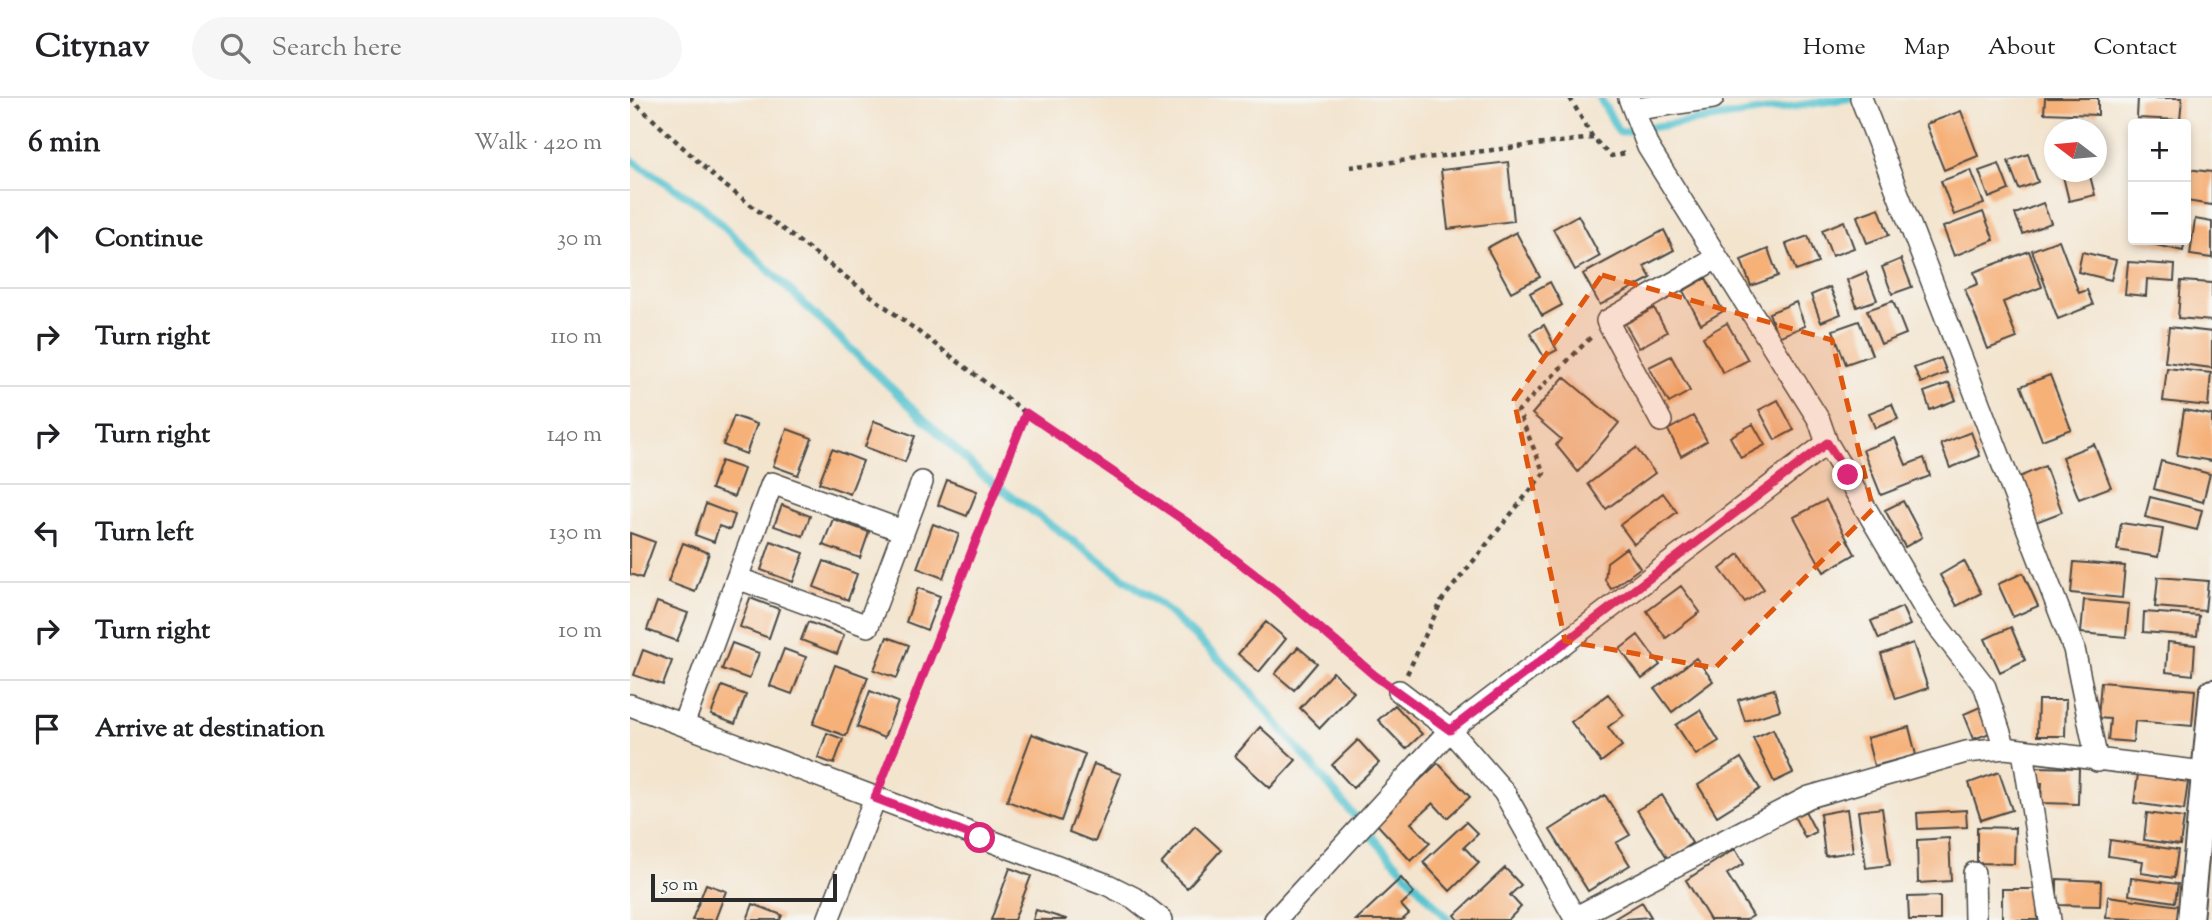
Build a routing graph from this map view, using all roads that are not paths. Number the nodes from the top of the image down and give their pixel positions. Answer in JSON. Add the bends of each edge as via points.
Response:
{"nodes":[{"id":1,"x":1713,"y":98,"type":"edge"},
{"id":2,"x":1862,"y":103,"type":"edge"},
{"id":3,"x":1632,"y":104,"type":"edge"},
{"id":4,"x":1717,"y":258,"type":"junction"},
{"id":5,"x":1661,"y":421,"type":"dead end"},
{"id":6,"x":1827,"y":443,"type":"junction"},
{"id":7,"x":922,"y":482,"type":"dead end"},
{"id":8,"x":903,"y":531,"type":"junction"},
{"id":9,"x":737,"y":578,"type":"junction"},
{"id":10,"x":1399,"y":691,"type":"road end"},
{"id":11,"x":2212,"y":692,"type":"edge"},
{"id":12,"x":630,"y":705,"type":"edge"},
{"id":13,"x":682,"y":725,"type":"junction"},
{"id":14,"x":1450,"y":730,"type":"junction"},
{"id":15,"x":2014,"y":750,"type":"junction"},
{"id":16,"x":2097,"y":761,"type":"junction"},
{"id":17,"x":2204,"y":772,"type":"junction"},
{"id":18,"x":875,"y":798,"type":"junction"},
{"id":19,"x":2205,"y":843,"type":"edge"},
{"id":20,"x":1974,"y":873,"type":"dead end"},
{"id":21,"x":1284,"y":917,"type":"edge"},
{"id":22,"x":1576,"y":918,"type":"edge"},
{"id":23,"x":828,"y":920,"type":"edge"},
{"id":24,"x":1162,"y":920,"type":"edge"},
{"id":25,"x":1975,"y":920,"type":"edge"},
{"id":26,"x":2050,"y":920,"type":"edge"},
{"id":27,"x":2190,"y":920,"type":"edge"}],
"edges":[{"from":1,"to":3,"type":"street"},
{"from":2,"to":16,"type":"street","via":[[2074,649]]},
{"from":3,"to":4,"type":"street","via":[[1648,147]]},
{"from":4,"to":5,"type":"street","via":[[1607,321]]},
{"from":4,"to":6,"type":"street","via":[[1819,420]]},
{"from":6,"to":14,"type":"street"},
{"from":6,"to":15,"type":"street","via":[[1926,611],[1985,687]]},
{"from":7,"to":8,"type":"street"},
{"from":8,"to":9,"type":"street","via":[[868,626]]},
{"from":8,"to":9,"type":"street","via":[[772,483]]},
{"from":9,"to":13,"type":"street"},
{"from":10,"to":14,"type":"street"},
{"from":11,"to":17,"type":"street"},
{"from":12,"to":13,"type":"street"},
{"from":13,"to":18,"type":"street"},
{"from":14,"to":21,"type":"street"},
{"from":14,"to":22,"type":"street","via":[[1504,792]]},
{"from":15,"to":16,"type":"street"},
{"from":15,"to":22,"type":"street","via":[[1966,752],[1809,797]]},
{"from":15,"to":26,"type":"street"},
{"from":16,"to":17,"type":"street"},
{"from":17,"to":19,"type":"street"},
{"from":18,"to":23,"type":"street"},
{"from":18,"to":24,"type":"street","via":[[1108,885],[1135,898]]},
{"from":19,"to":27,"type":"street"},
{"from":20,"to":25,"type":"street"}]}
